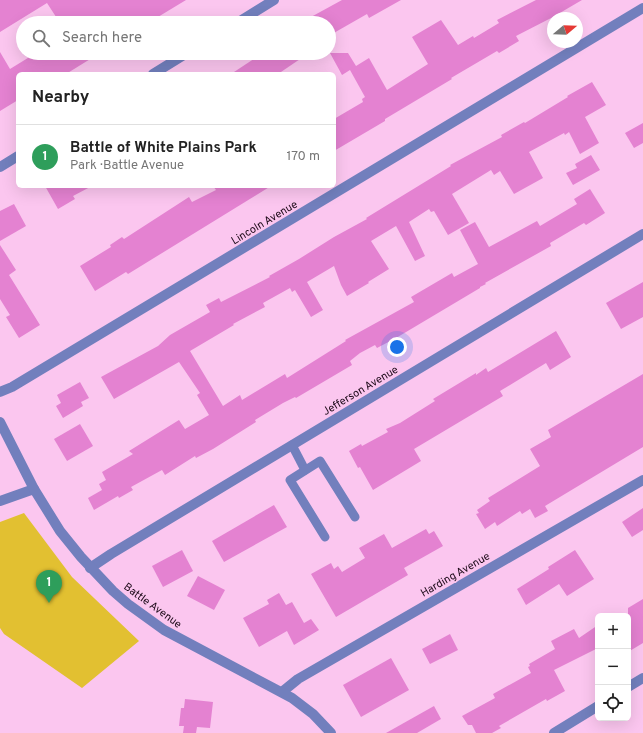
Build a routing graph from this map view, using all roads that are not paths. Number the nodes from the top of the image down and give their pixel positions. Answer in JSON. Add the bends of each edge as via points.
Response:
{"nodes":[{"id":1,"x":274,"y":0,"type":"edge"},
{"id":2,"x":643,"y":8,"type":"edge"},
{"id":3,"x":248,"y":16,"type":"edge"},
{"id":4,"x":176,"y":60,"type":"edge"},
{"id":5,"x":156,"y":72,"type":"edge"},
{"id":6,"x":16,"y":157,"type":"edge"},
{"id":7,"x":0,"y":167,"type":"edge"},
{"id":8,"x":643,"y":234,"type":"edge"},
{"id":9,"x":0,"y":392,"type":"edge"},
{"id":10,"x":0,"y":422,"type":"edge"},
{"id":11,"x":292,"y":445,"type":"junction"},
{"id":12,"x":305,"y":470,"type":"junction"},
{"id":13,"x":643,"y":480,"type":"edge"},
{"id":14,"x":34,"y":489,"type":"junction"},
{"id":15,"x":0,"y":501,"type":"edge"},
{"id":16,"x":355,"y":517,"type":"dead end"},
{"id":17,"x":325,"y":537,"type":"dead end"},
{"id":18,"x":90,"y":568,"type":"junction"},
{"id":19,"x":643,"y":678,"type":"edge"},
{"id":20,"x":631,"y":685,"type":"edge"},
{"id":21,"x":282,"y":692,"type":"junction"},
{"id":22,"x":595,"y":708,"type":"edge"},
{"id":23,"x":331,"y":733,"type":"edge"},
{"id":24,"x":554,"y":733,"type":"edge"}],
"edges":[{"from":1,"to":3,"type":"street"},
{"from":2,"to":9,"type":"street","name":"Lincoln Avenue"},
{"from":4,"to":5,"type":"street"},
{"from":6,"to":7,"type":"street"},
{"from":8,"to":11,"type":"street","name":"Jefferson Avenue"},
{"from":10,"to":14,"type":"street","name":"Battle Avenue"},
{"from":11,"to":12,"type":"lane"},
{"from":11,"to":18,"type":"street","name":"Jefferson Avenue"},
{"from":12,"to":16,"type":"lane","via":[[320,461]]},
{"from":12,"to":17,"type":"lane","via":[[290,480]]},
{"from":13,"to":21,"type":"street","name":"Harding Avenue","via":[[298,679]]},
{"from":14,"to":15,"type":"street"},
{"from":14,"to":18,"type":"street","name":"Battle Avenue","via":[[60,531]]},
{"from":18,"to":21,"type":"street","name":"Battle Avenue","via":[[128,604],[164,630]]},
{"from":19,"to":20,"type":"street"},
{"from":21,"to":23,"type":"street","name":"Battle Avenue","via":[[313,714]]},
{"from":22,"to":24,"type":"street"}]}
